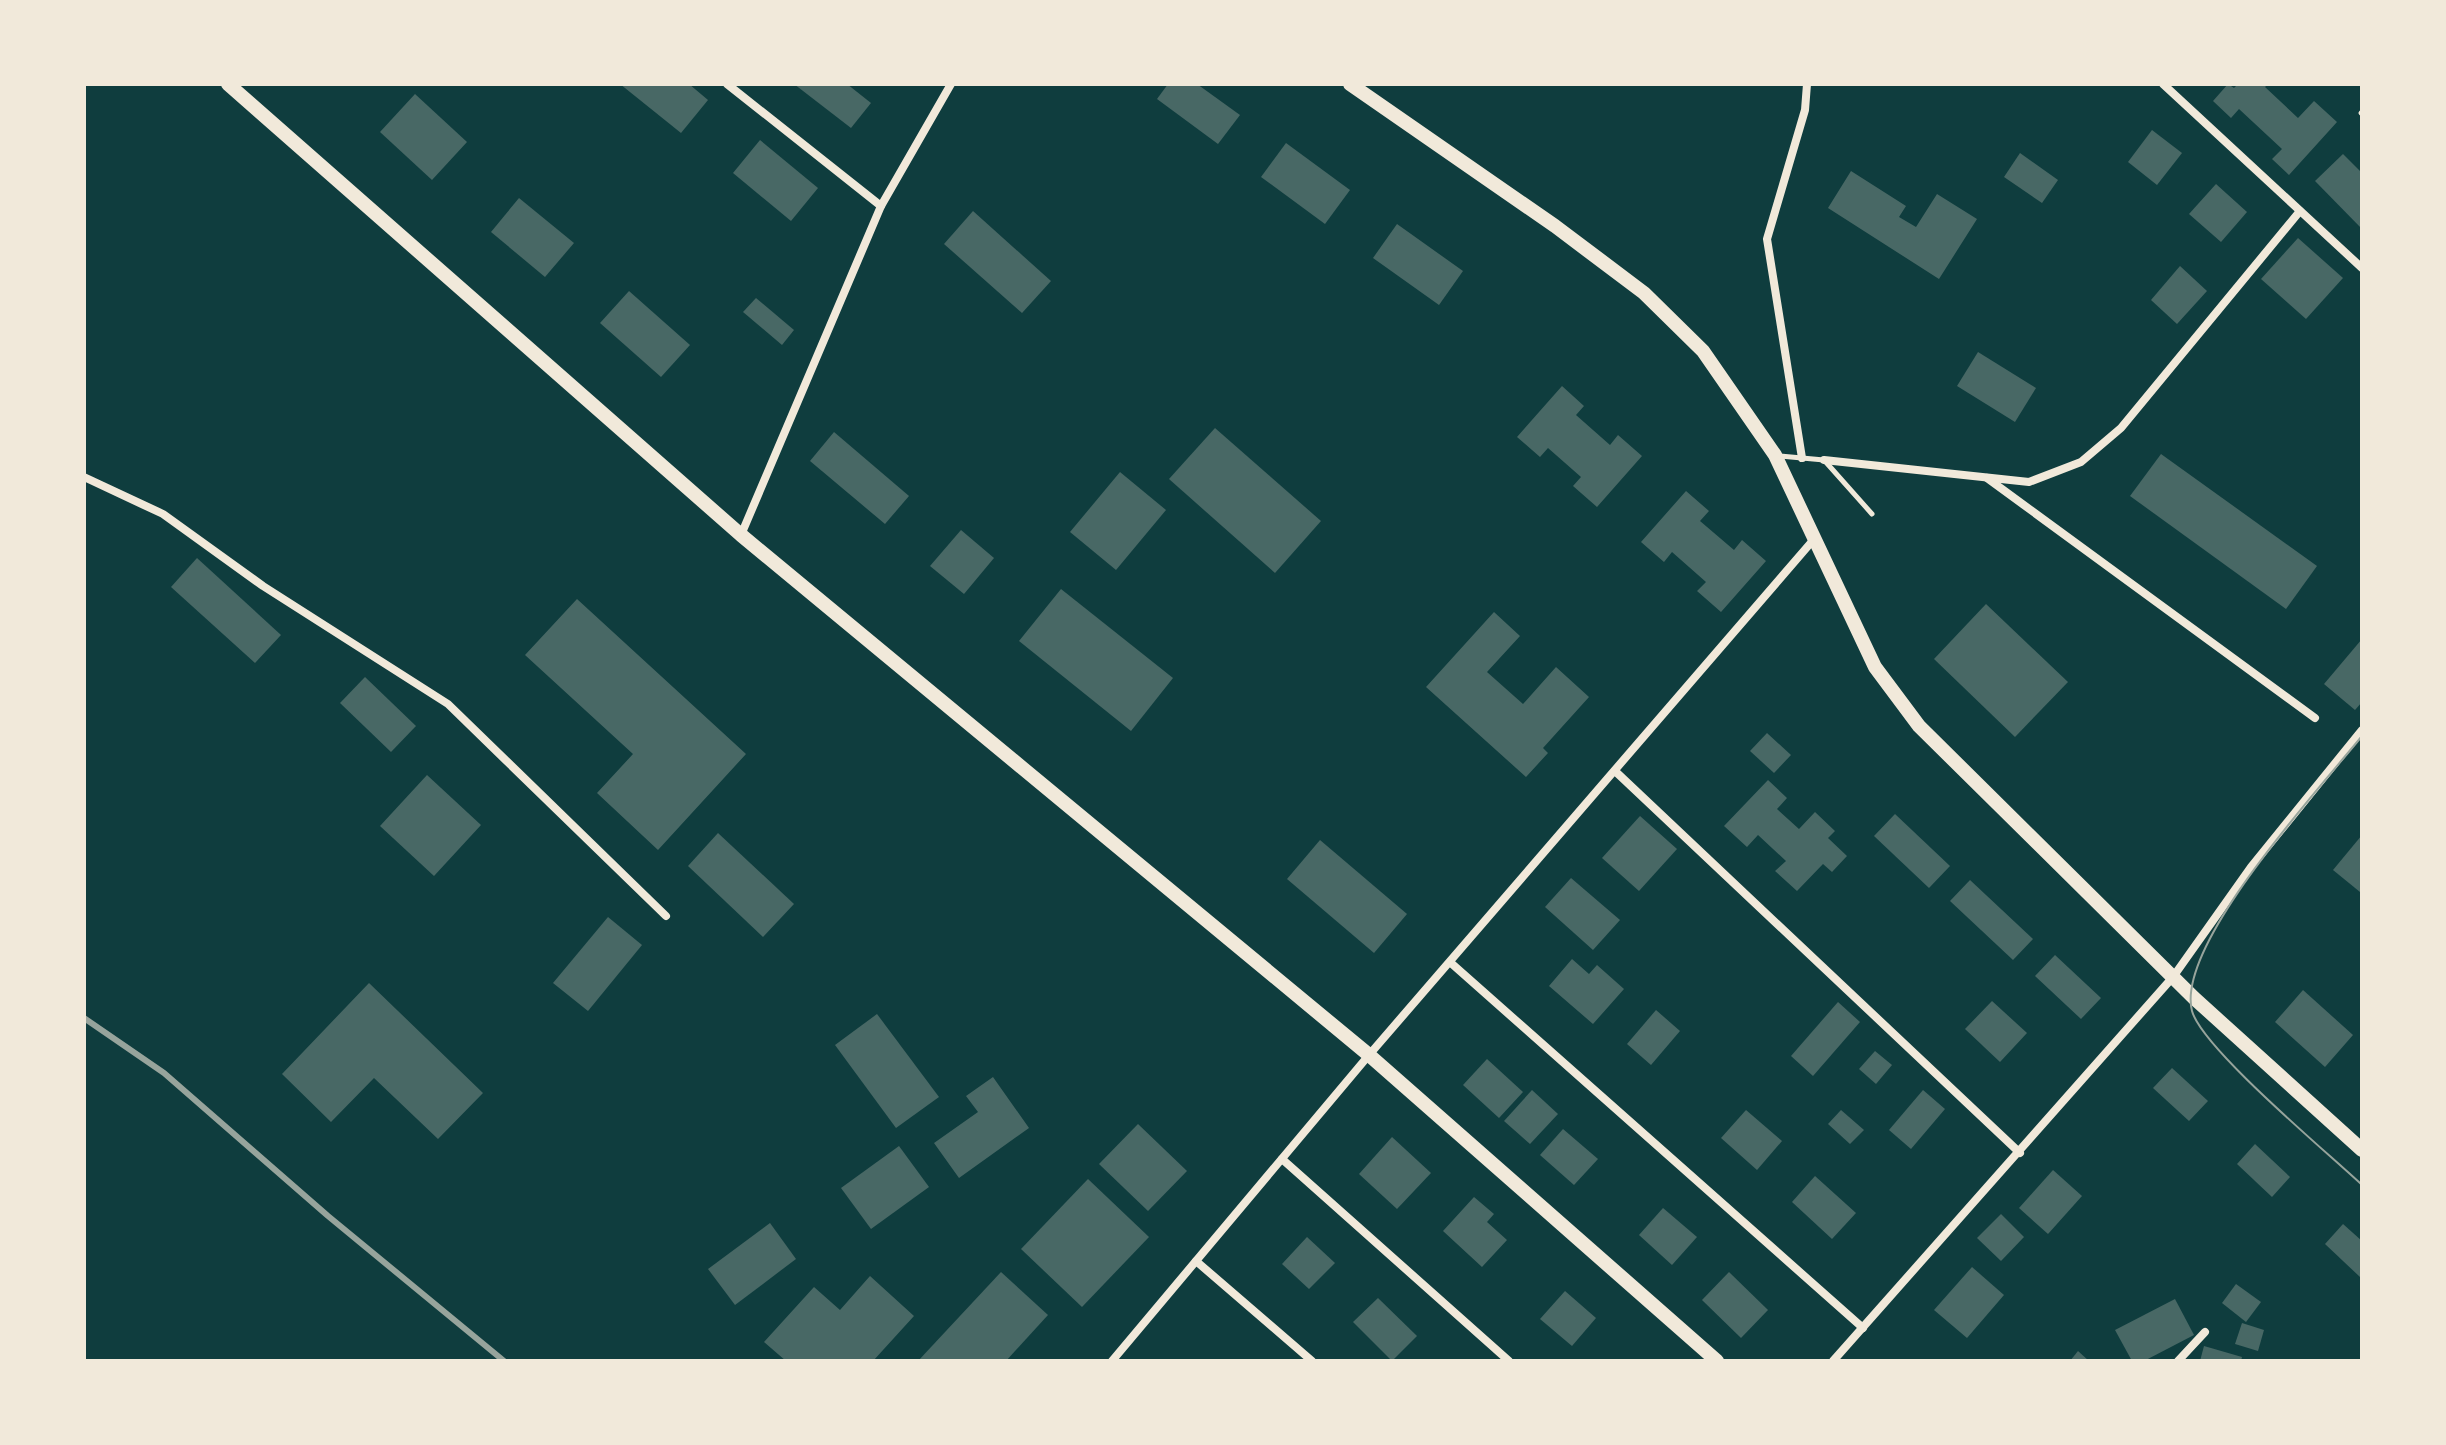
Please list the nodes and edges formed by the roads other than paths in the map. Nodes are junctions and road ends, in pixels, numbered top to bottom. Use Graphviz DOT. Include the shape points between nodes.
graph roads {
  1 [pos="228,84"];
  2 [pos="727,84"];
  3 [pos="951,84"];
  4 [pos="1350,84"];
  5 [pos="1807,84"];
  6 [pos="2163,84"];
  7 [pos="881,206"];
  8 [pos="2300,211"];
  9 [pos="2362,268"];
  10 [pos="1775,455"];
  11 [pos="1802,458"];
  12 [pos="1824,460"];
  13 [pos="84,477"];
  14 [pos="1986,477"];
  15 [pos="1872,514"];
  16 [pos="741,535"];
  17 [pos="1816,537"];
  18 [pos="2315,718"];
  19 [pos="2362,730"];
  20 [pos="1615,771"];
  21 [pos="666,916"];
  22 [pos="1451,963"];
  23 [pos="2173,977"];
  24 [pos="1369,1055"];
  25 [pos="2362,1150"];
  26 [pos="2020,1153"];
  27 [pos="1282,1159"];
  28 [pos="1196,1261"];
  29 [pos="1863,1328"];
  30 [pos="2205,1332"];
  31 [pos="1112,1361"];
  32 [pos="1312,1361"];
  33 [pos="1509,1361"];
  34 [pos="1717,1361"];
  35 [pos="1833,1361"];
  36 [pos="2178,1361"];
  1 -- 16 [label="main road"];
  2 -- 7 [label="street"];
  3 -- 7 [label="street"];
  4 -- 10 [label="main road" via="1644,293 1703,351"];
  5 -- 11 [label="street" via="1805,110 1767,239"];
  6 -- 8 [label="street"];
  7 -- 16 [label="street"];
  8 -- 9 [label="street"];
  8 -- 14 [label="street" via="2121,428 2081,462 2029,482"];
  10 -- 11 [label="lane"];
  10 -- 17 [label="main road"];
  11 -- 12 [label="lane"];
  12 -- 14 [label="street"];
  12 -- 15 [label="lane"];
  13 -- 21 [label="street" via="163,514 263,586 448,704"];
  14 -- 18 [label="street"];
  16 -- 24 [label="main road"];
  17 -- 20 [label="street"];
  17 -- 23 [label="main road" via="1875,667 1919,726"];
  19 -- 23 [label="street" via="2251,867"];
  20 -- 22 [label="street"];
  20 -- 26 [label="street"];
  22 -- 24 [label="street"];
  22 -- 29 [label="street"];
  23 -- 25 [label="main road"];
  23 -- 26 [label="street"];
  24 -- 27 [label="street"];
  24 -- 34 [label="main road"];
  26 -- 29 [label="street"];
  27 -- 28 [label="street"];
  27 -- 33 [label="street"];
  28 -- 31 [label="street"];
  28 -- 32 [label="street"];
  29 -- 35 [label="street"];
  30 -- 36 [label="street"];
}
